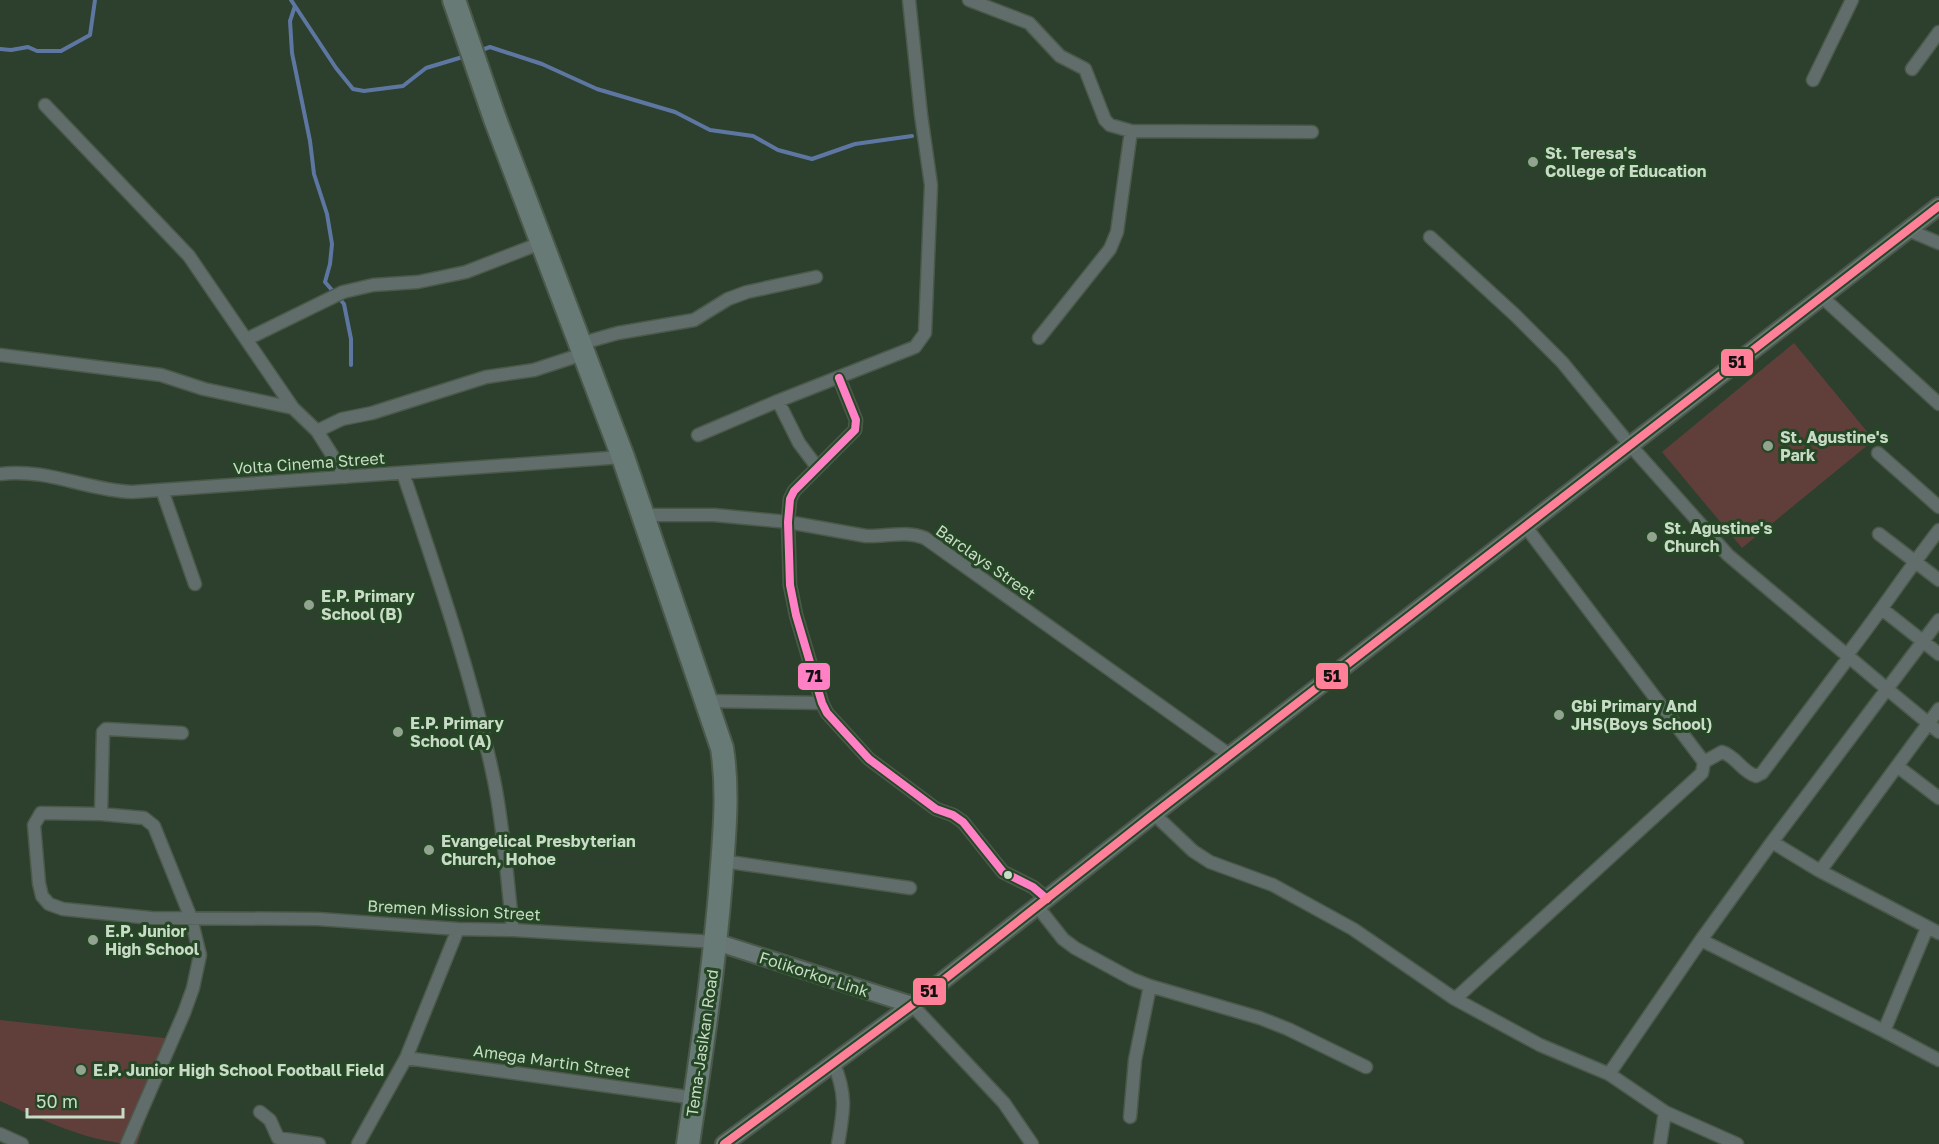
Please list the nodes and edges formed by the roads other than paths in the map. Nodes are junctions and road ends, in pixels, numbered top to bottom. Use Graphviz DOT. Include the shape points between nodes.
graph roads {
  1 [pos="454,0"];
  2 [pos="909,0"];
  3 [pos="969,0"];
  4 [pos="1852,0"];
  5 [pos="1939,32"];
  6 [pos="1912,69"];
  7 [pos="1813,80"];
  8 [pos="45,105"];
  9 [pos="1131,131"];
  10 [pos="1312,132"];
  11 [pos="1939,206"];
  12 [pos="1908,230"];
  13 [pos="1430,237"];
  14 [pos="541,243"];
  15 [pos="1939,243"];
  16 [pos="816,277"];
  17 [pos="1822,297"];
  18 [pos="1039,338"];
  19 [pos="248,339"];
  20 [pos="581,349"];
  21 [pos="0,355"];
  22 [pos="839,378"];
  23 [pos="778,401"];
  24 [pos="1939,404"];
  25 [pos="293,408"];
  26 [pos="317,431"];
  27 [pos="698,435"];
  28 [pos="1630,445"];
  29 [pos="1878,453"];
  30 [pos="622,457"];
  31 [pos="817,467"];
  32 [pos="403,473"];
  33 [pos="0,474"];
  34 [pos="346,477"];
  35 [pos="162,490"];
  36 [pos="1939,507"];
  37 [pos="642,515"];
  38 [pos="788,522"];
  39 [pos="1526,527"];
  40 [pos="1939,530"];
  41 [pos="1879,534"];
  42 [pos="1915,561"];
  43 [pos="1939,580"];
  44 [pos="195,584"];
  45 [pos="1882,609"];
  46 [pos="1939,620"];
  47 [pos="1923,641"];
  48 [pos="1939,654"];
  49 [pos="1848,656"];
  50 [pos="1887,689"];
  51 [pos="708,701"];
  52 [pos="822,703"];
  53 [pos="1939,709"];
  54 [pos="1928,724"];
  55 [pos="1939,732"];
  56 [pos="182,733"];
  57 [pos="1231,756"];
  58 [pos="1704,762"];
  59 [pos="1897,766"];
  60 [pos="1939,798"];
  61 [pos="101,814"];
  62 [pos="1154,814"];
  63 [pos="1772,842"];
  64 [pos="722,861"];
  65 [pos="1820,871"];
  66 [pos="910,888"];
  67 [pos="1042,903"];
  68 [pos="191,918"];
  69 [pos="458,929"];
  70 [pos="513,930"];
  71 [pos="1933,930"];
  72 [pos="1701,940"];
  73 [pos="716,942"];
  74 [pos="1150,986"];
  75 [pos="1455,999"];
  76 [pos="912,1005"];
  77 [pos="1884,1031"];
  78 [pos="406,1058"];
  79 [pos="1939,1060"];
  80 [pos="833,1062"];
  81 [pos="1366,1067"];
  82 [pos="1609,1074"];
  83 [pos="694,1098"];
  84 [pos="260,1112"];
  85 [pos="1665,1112"];
  86 [pos="1130,1117"];
  87 [pos="0,1134"];
  88 [pos="22,1144"];
  89 [pos="127,1144"];
  90 [pos="320,1144"];
  91 [pos="358,1144"];
  92 [pos="688,1144"];
  93 [pos="724,1144"];
  94 [pos="838,1144"];
  95 [pos="1032,1144"];
  96 [pos="1660,1144"];
  97 [pos="1737,1144"];
  1 -- 14 [label="highway, Tema-Jasikan Road"];
  2 -- 22 [label="street" via="932,200 925,333 915,347"];
  3 -- 9 [label="street" via="1029,23 1060,56 1085,69 1105,120"];
  4 -- 7 [label="street"];
  5 -- 6 [label="street"];
  8 -- 19 [label="street" via="189,256"];
  9 -- 10 [label="street"];
  9 -- 18 [label="street" via="1117,232 1110,249"];
  11 -- 12 [label="main road"];
  12 -- 15 [label="street"];
  12 -- 17 [label="main road"];
  13 -- 28 [label="street" via="1563,362"];
  14 -- 19 [label="street" via="466,272 349,290"];
  14 -- 20 [label="highway, Tema-Jasikan Road"];
  16 -- 20 [label="street" via="747,292 694,320 618,333"];
  17 -- 24 [label="street"];
  17 -- 28 [label="main road"];
  19 -- 25 [label="street"];
  20 -- 26 [label="street" via="534,370 486,376 342,419"];
  20 -- 30 [label="highway, Tema-Jasikan Road"];
  21 -- 25 [label="street" via="161,375 204,389"];
  22 -- 23 [label="street"];
  22 -- 31 [label="street" via="857,426"];
  23 -- 27 [label="street"];
  23 -- 31 [label="street" via="799,443"];
  25 -- 26 [label="street"];
  26 -- 34 [label="street"];
  28 -- 39 [label="main road"];
  28 -- 49 [label="street" via="1728,555"];
  29 -- 36 [label="street"];
  30 -- 32 [label="street, Volta Cinema Street"];
  30 -- 37 [label="highway, Tema-Jasikan Road"];
  31 -- 38 [label="street" via="794,491"];
  32 -- 34 [label="street, Volta Cinema Street"];
  32 -- 70 [label="street" via="452,618 490,764"];
  33 -- 35 [label="street, Volta Cinema Street" via="27,472 111,491"];
  34 -- 35 [label="street, Volta Cinema Street"];
  35 -- 44 [label="street"];
  37 -- 38 [label="street, Barclays Street" via="702,514"];
  37 -- 51 [label="highway, Tema-Jasikan Road"];
  38 -- 52 [label="street" via="790,585"];
  38 -- 57 [label="street, Barclays Street" via="866,536 907,533 925,538"];
  39 -- 57 [label="main road"];
  39 -- 58 [label="street"];
  40 -- 42 [label="street"];
  41 -- 42 [label="street"];
  42 -- 43 [label="street"];
  42 -- 45 [label="street"];
  45 -- 47 [label="street"];
  45 -- 49 [label="street"];
  46 -- 47 [label="street"];
  47 -- 48 [label="street"];
  47 -- 50 [label="street"];
  49 -- 50 [label="street"];
  49 -- 58 [label="street" via="1762,773 1756,777 1750,774 1722,752"];
  50 -- 54 [label="street"];
  50 -- 63 [label="street"];
  51 -- 52 [label="street"];
  51 -- 64 [label="highway, Tema-Jasikan Road" via="726,773"];
  52 -- 67 [label="street" via="869,759 936,809 963,822 1003,872 1033,886"];
  53 -- 54 [label="street"];
  54 -- 55 [label="street"];
  54 -- 59 [label="street"];
  56 -- 61 [label="street" via="106,729 103,732"];
  57 -- 62 [label="main road"];
  58 -- 75 [label="street" via="1702,773"];
  59 -- 60 [label="street"];
  59 -- 65 [label="street"];
  61 -- 68 [label="street" via="144,818 154,826"];
  61 -- 68 [label="street, Bremen Mission Street" via="41,813 38,817 34,825 42,896 49,904 63,909"];
  62 -- 67 [label="main road"];
  62 -- 75 [label="street" via="1210,862 1273,885 1353,929"];
  63 -- 65 [label="street"];
  63 -- 72 [label="street"];
  64 -- 66 [label="street"];
  64 -- 73 [label="highway, Tema-Jasikan Road"];
  65 -- 71 [label="street"];
  67 -- 74 [label="street" via="1063,939"];
  67 -- 76 [label="main road"];
  68 -- 69 [label="street, Bremen Mission Street" via="318,919"];
  68 -- 89 [label="street" via="200,955 193,988"];
  69 -- 70 [label="street, Bremen Mission Street"];
  69 -- 78 [label="street"];
  70 -- 73 [label="street, Bremen Mission Street"];
  71 -- 77 [label="street"];
  72 -- 77 [label="street"];
  72 -- 82 [label="street"];
  73 -- 76 [label="main road, Folikorkor Link"];
  73 -- 83 [label="highway, Tema-Jasikan Road"];
  74 -- 81 [label="street" via="1260,1017"];
  74 -- 86 [label="street" via="1135,1060"];
  75 -- 82 [label="street" via="1540,1045"];
  76 -- 80 [label="main road"];
  76 -- 95 [label="street" via="1004,1103"];
  77 -- 79 [label="street"];
  78 -- 83 [label="street, Amega Martin Street"];
  78 -- 91 [label="street"];
  80 -- 93 [label="main road"];
  80 -- 94 [label="street" via="843,1095"];
  82 -- 85 [label="street"];
  83 -- 92 [label="highway, Tema-Jasikan Road"];
  84 -- 90 [label="street" via="270,1120 278,1138"];
  85 -- 96 [label="street"];
  85 -- 97 [label="street"];
  87 -- 88 [label="street"];
}
